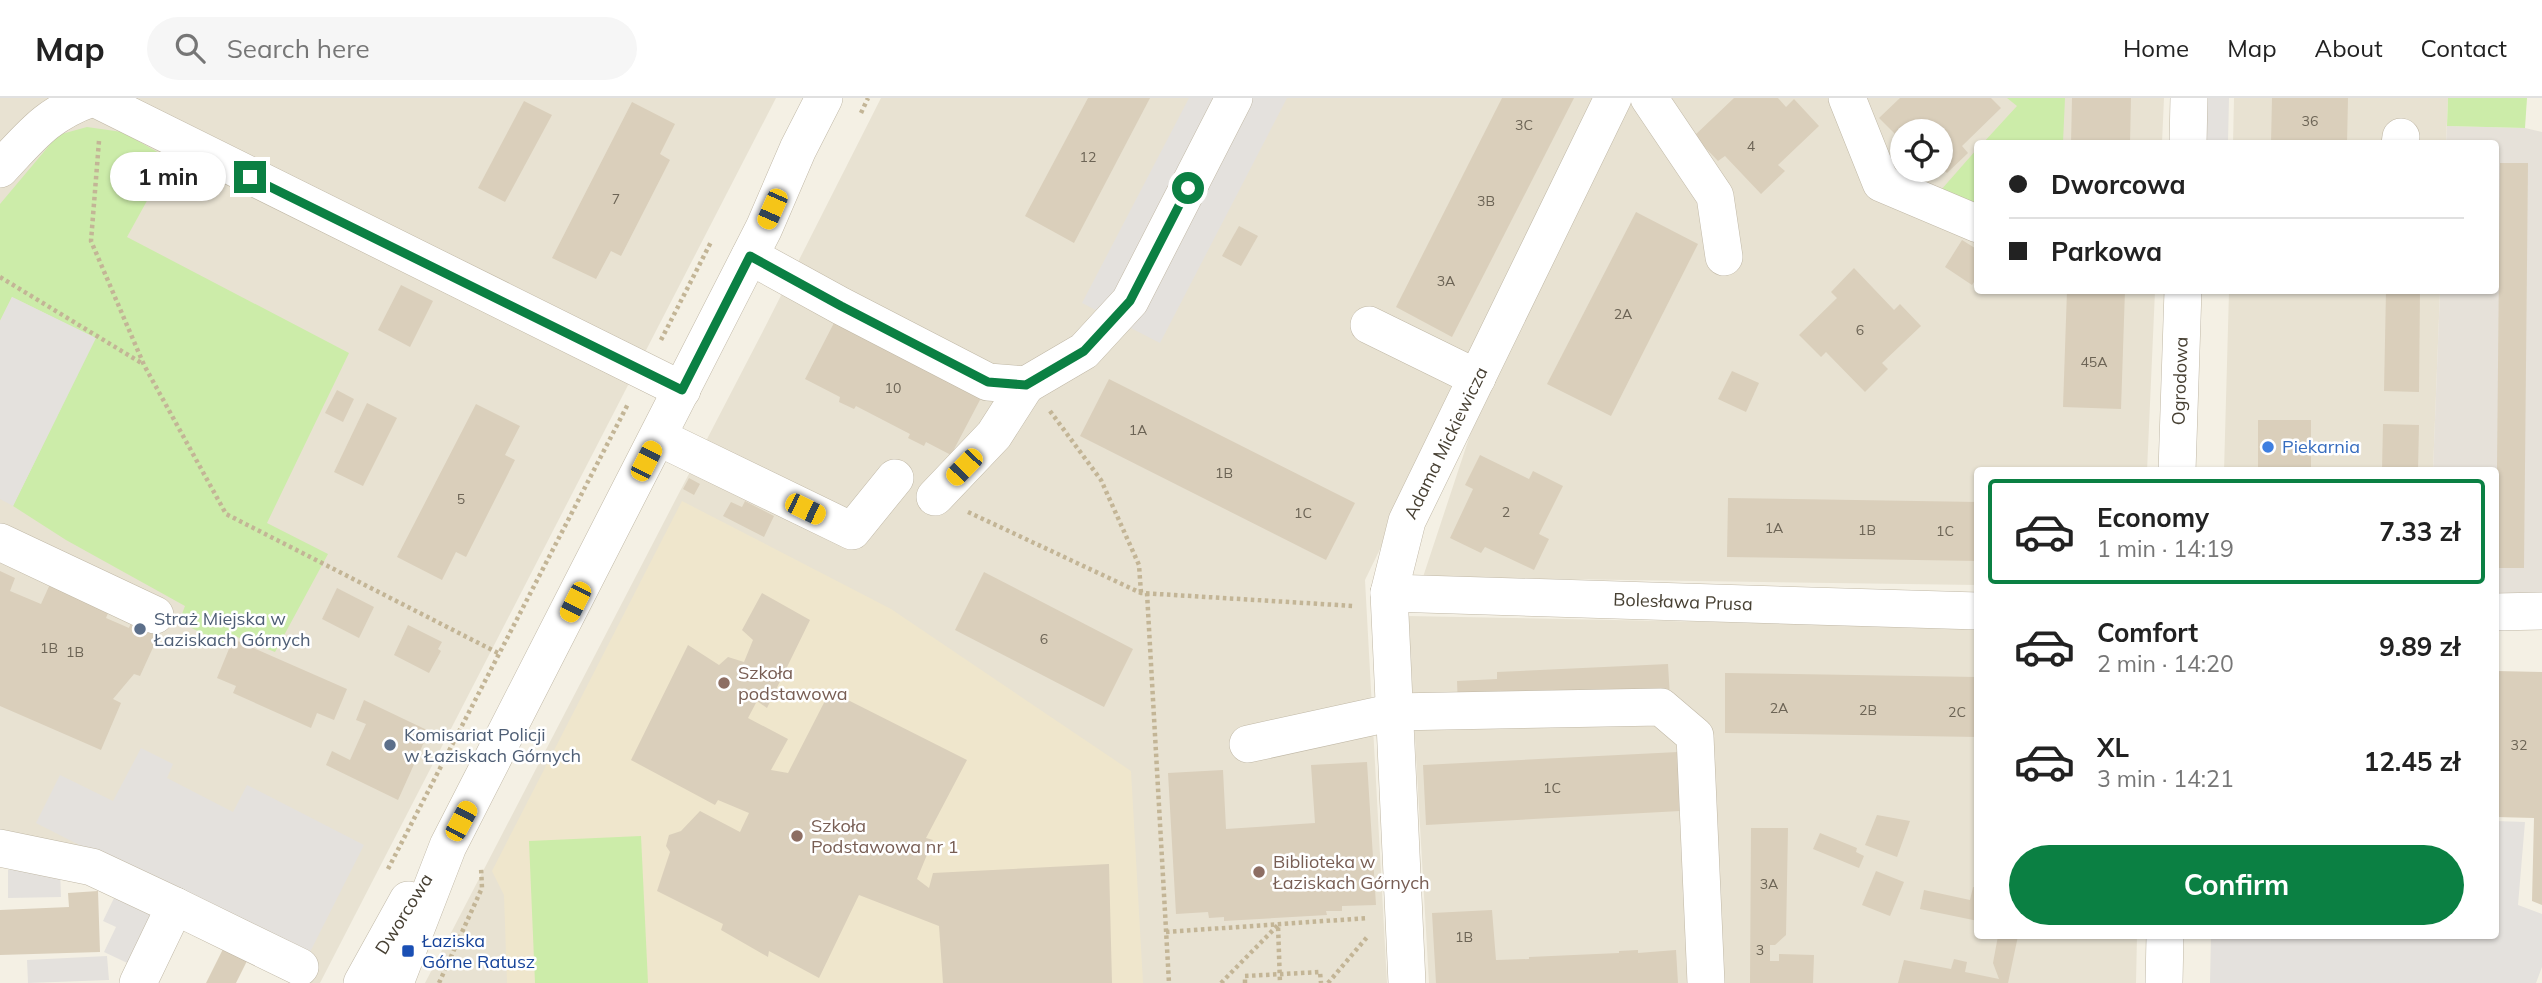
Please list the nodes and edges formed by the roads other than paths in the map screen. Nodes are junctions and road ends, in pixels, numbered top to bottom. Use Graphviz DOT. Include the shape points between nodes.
graph roads {
  1 [pos="824,98"];
  2 [pos="1234,98"];
  3 [pos="1613,98"];
  4 [pos="1649,98"];
  5 [pos="1847,98"];
  6 [pos="2189,98"];
  7 [pos="96,99"];
  8 [pos="2188,140"];
  9 [pos="0,169"];
  10 [pos="1974,222"];
  11 [pos="750,256"];
  12 [pos="1724,257"];
  13 [pos="2183,294"];
  14 [pos="1368,325"];
  15 [pos="1477,378"];
  16 [pos="1026,385"];
  17 [pos="682,390"];
  18 [pos="658,438"];
  19 [pos="2177,467"];
  20 [pos="895,478"];
  21 [pos="934,497"];
  22 [pos="0,542"];
  23 [pos="1390,601"];
  24 [pos="1974,611"];
  25 [pos="2542,611"];
  26 [pos="2499,612"];
  27 [pos="155,615"];
  28 [pos="1394,712"];
  29 [pos="1248,744"];
  30 [pos="448,846"];
  31 [pos="0,848"];
  32 [pos="175,906"];
  33 [pos="2165,939"];
  34 [pos="300,967"];
  35 [pos="138,983"];
  36 [pos="362,983"];
  37 [pos="395,983"];
  38 [pos="1407,983"];
  39 [pos="1706,983"];
  40 [pos="2164,983"];
  1 -- 11 [label="street, Dworcowa"];
  2 -- 16 [label="street" via="1130,301 1084,351"];
  3 -- 15 [label="street, Adama Mickiewicza"];
  4 -- 12 [label="street" via="1715,196"];
  5 -- 10 [label="street" via="1881,183"];
  6 -- 8 [label="street"];
  7 -- 9 [label="street" via="67,107 42,124"];
  7 -- 17 [label="street"];
  11 -- 16 [label="street" via="988,382"];
  11 -- 17 [label="street, Dworcowa"];
  13 -- 19 [label="street, Ogrodowa"];
  14 -- 15 [label="street"];
  15 -- 23 [label="street, Adama Mickiewicza" via="1407,521"];
  16 -- 21 [label="street" via="994,435"];
  17 -- 18 [label="street, Dworcowa"];
  18 -- 20 [label="street" via="852,531"];
  18 -- 30 [label="street, Dworcowa"];
  22 -- 27 [label="street"];
  23 -- 24 [label="street, Bolesława Prusa"];
  23 -- 28 [label="street, Adama Mickiewicza"];
  25 -- 26 [label="street"];
  28 -- 29 [label="street"];
  28 -- 38 [label="street, Adama Mickiewicza"];
  28 -- 39 [label="street" via="1661,707 1695,736"];
  30 -- 36 [label="street, Dworcowa" via="405,905"];
  30 -- 37 [label="street, Dworcowa"];
  31 -- 32 [label="street" via="92,867"];
  32 -- 34 [label="street"];
  32 -- 35 [label="street"];
  33 -- 40 [label="street"];
}
